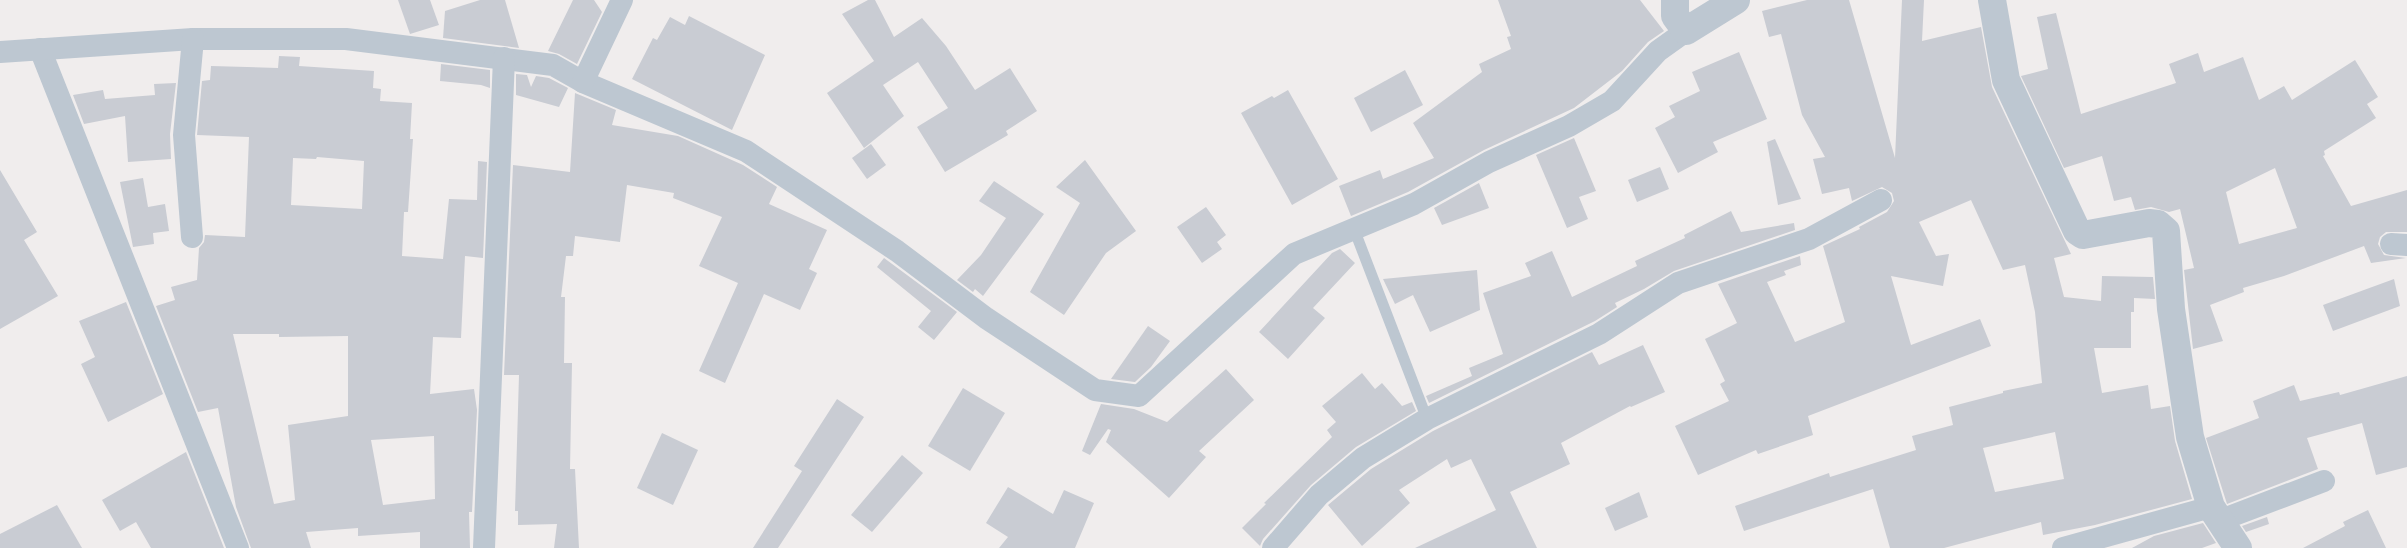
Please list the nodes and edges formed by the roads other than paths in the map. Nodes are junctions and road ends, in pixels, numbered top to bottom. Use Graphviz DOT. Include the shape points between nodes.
graph roads {
  1 [pos="1675,0"];
  2 [pos="1736,0"];
  3 [pos="1992,0"];
  4 [pos="614,5"];
  5 [pos="1686,31"];
  6 [pos="193,39"];
  7 [pos="40,50"];
  8 [pos="0,52"];
  9 [pos="504,58"];
  10 [pos="584,82"];
  11 [pos="1880,200"];
  12 [pos="1354,229"];
  13 [pos="192,237"];
  14 [pos="1427,419"];
  15 [pos="2324,481"];
  16 [pos="2216,513"];
  17 [pos="238,548"];
  18 [pos="484,548"];
  19 [pos="1273,548"];
  20 [pos="2063,548"];
  21 [pos="2238,548"];
  1 -- 5 [label="street" via="1675,16"];
  2 -- 5 [label="street"];
  3 -- 16 [label="street" via="2006,80 2076,231 2083,234 2150,223 2158,224 2166,231 2172,309 2190,437"];
  4 -- 10 [label="street"];
  5 -- 12 [label="street" via="1658,51 1612,101 1414,204"];
  6 -- 7 [label="street"];
  6 -- 9 [label="street" via="346,39"];
  6 -- 13 [label="street" via="184,135"];
  7 -- 8 [label="street"];
  7 -- 17 [label="street"];
  9 -- 10 [label="street" via="553,65"];
  9 -- 18 [label="street"];
  10 -- 12 [label="street" via="746,151 897,251 986,318 1095,390 1139,396 1294,254"];
  11 -- 14 [label="street" via="1809,239 1678,283 1599,334"];
  12 -- 14 [label="lane"];
  14 -- 19 [label="street" via="1363,458 1319,495"];
  15 -- 16 [label="street"];
  16 -- 20 [label="street"];
  16 -- 21 [label="street"];
}
